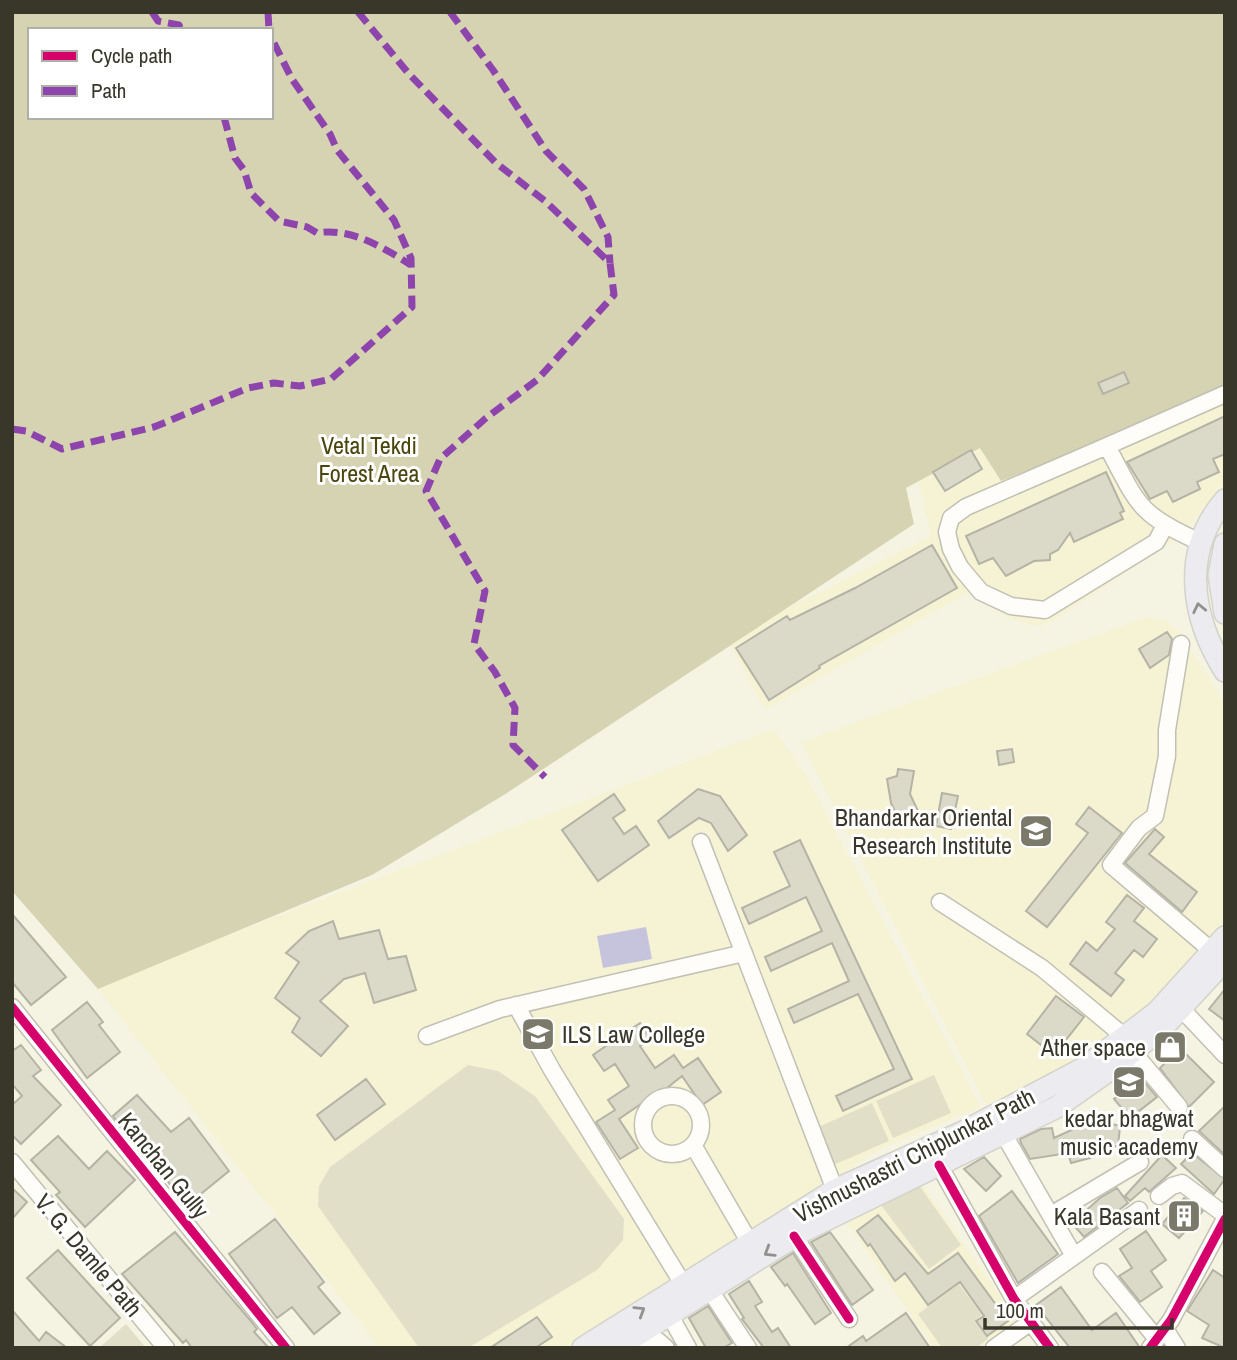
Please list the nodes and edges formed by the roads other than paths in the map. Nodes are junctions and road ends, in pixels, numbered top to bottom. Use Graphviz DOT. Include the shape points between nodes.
graph roads {
  1 [pos="1225,394"];
  2 [pos="1107,446"];
  3 [pos="1225,500"];
  4 [pos="1165,526"];
  5 [pos="1200,542"];
  6 [pos="1225,544"];
  7 [pos="1225,613"];
  8 [pos="1181,644"];
  9 [pos="1225,671"];
  10 [pos="701,842"];
  11 [pos="940,902"];
  12 [pos="1221,949"];
  13 [pos="744,953"];
  14 [pos="1176,1002"];
  15 [pos="516,1006"];
  16 [pos="12,1007"];
  17 [pos="427,1036"];
  18 [pos="1129,1045"];
  19 [pos="1224,1053"];
  20 [pos="1179,1107"];
  21 [pos="1003,1133"];
  22 [pos="1192,1139"];
  23 [pos="693,1145"];
  24 [pos="12,1162"];
  25 [pos="1140,1162"];
  26 [pos="939,1165"];
  27 [pos="1225,1169"];
  28 [pos="835,1191"];
  29 [pos="1159,1196"];
  30 [pos="1139,1210"];
  31 [pos="1051,1215"];
  32 [pos="1225,1217"];
  33 [pos="794,1236"];
  34 [pos="750,1243"];
  35 [pos="1074,1256"];
  36 [pos="1102,1272"];
  37 [pos="683,1284"];
  38 [pos="709,1289"];
  39 [pos="1014,1299"];
  40 [pos="669,1314"];
  41 [pos="849,1319"];
  42 [pos="1031,1322"];
  43 [pos="1157,1338"];
  44 [pos="166,1348"];
  45 [pos="286,1348"];
  46 [pos="583,1348"];
  47 [pos="616,1348"];
  48 [pos="646,1348"];
  49 [pos="666,1348"];
  50 [pos="688,1348"];
  51 [pos="748,1348"];
  52 [pos="994,1348"];
  53 [pos="1050,1348"];
  54 [pos="1177,1348"];
  1 -- 2 [label="street"];
  2 -- 4 [label="street" via="1139,507"];
  2 -- 4 [label="street" via="966,507 951,518 947,532 960,567 981,592 1011,606 1045,610 1156,542"];
  3 -- 5 [label="main road"];
  4 -- 5 [label="street"];
  9 -- 5 [label="main road, one-way" via="1197,603 1194,574"];
  6 -- 7 [label="main road" via="1219,575"];
  8 -- 12 [label="street" via="1155,816 1139,828 1111,865"];
  10 -- 13 [label="street"];
  11 -- 18 [label="street" via="1042,968"];
  12 -- 14 [label="main road, Vishnushastri Chiplunkar Path"];
  13 -- 15 [label="street"];
  13 -- 28 [label="street"];
  14 -- 18 [label="main road, Vishnushastri Chiplunkar Path"];
  14 -- 19 [label="street"];
  15 -- 17 [label="street"];
  15 -- 37 [label="street"];
  16 -- 45 [label="street, Kanchan Gully"];
  18 -- 20 [label="street"];
  18 -- 21 [label="main road, Vishnushastri Chiplunkar Path" via="1057,1107"];
  18 -- 28 [label="main road, Vishnushastri Chiplunkar Path" via="961,1133"];
  21 -- 26 [label="main road, Vishnushastri Chiplunkar Path"];
  21 -- 31 [label="street"];
  22 -- 27 [label="street"];
  23 -- 34 [label="street"];
  24 -- 44 [label="street, V. G. Damle Path"];
  25 -- 31 [label="street"];
  26 -- 33 [label="main road, Vishnushastri Chiplunkar Path"];
  26 -- 39 [label="street"];
  28 -- 34 [label="main road, Vishnushastri Chiplunkar Path"];
  29 -- 32 [label="street" via="1182,1183"];
  30 -- 35 [label="street"];
  31 -- 35 [label="street"];
  32 -- 43 [label="street"];
  33 -- 38 [label="main road, Vishnushastri Chiplunkar Path, one-way"];
  33 -- 41 [label="street"];
  34 -- 37 [label="main road, Vishnushastri Chiplunkar Path"];
  35 -- 39 [label="street"];
  36 -- 43 [label="street"];
  46 -- 37 [label="main road, Vishnushastri Chiplunkar Path, one-way"];
  38 -- 40 [label="main road, Vishnushastri Chiplunkar Path"];
  38 -- 51 [label="street"];
  39 -- 42 [label="street"];
  40 -- 47 [label="main road, Vishnushastri Chiplunkar Path"];
  40 -- 50 [label="street"];
  42 -- 52 [label="street"];
  42 -- 53 [label="street"];
  43 -- 54 [label="street"];
  48 -- 49 [label="street" via="658,1341"];
}
